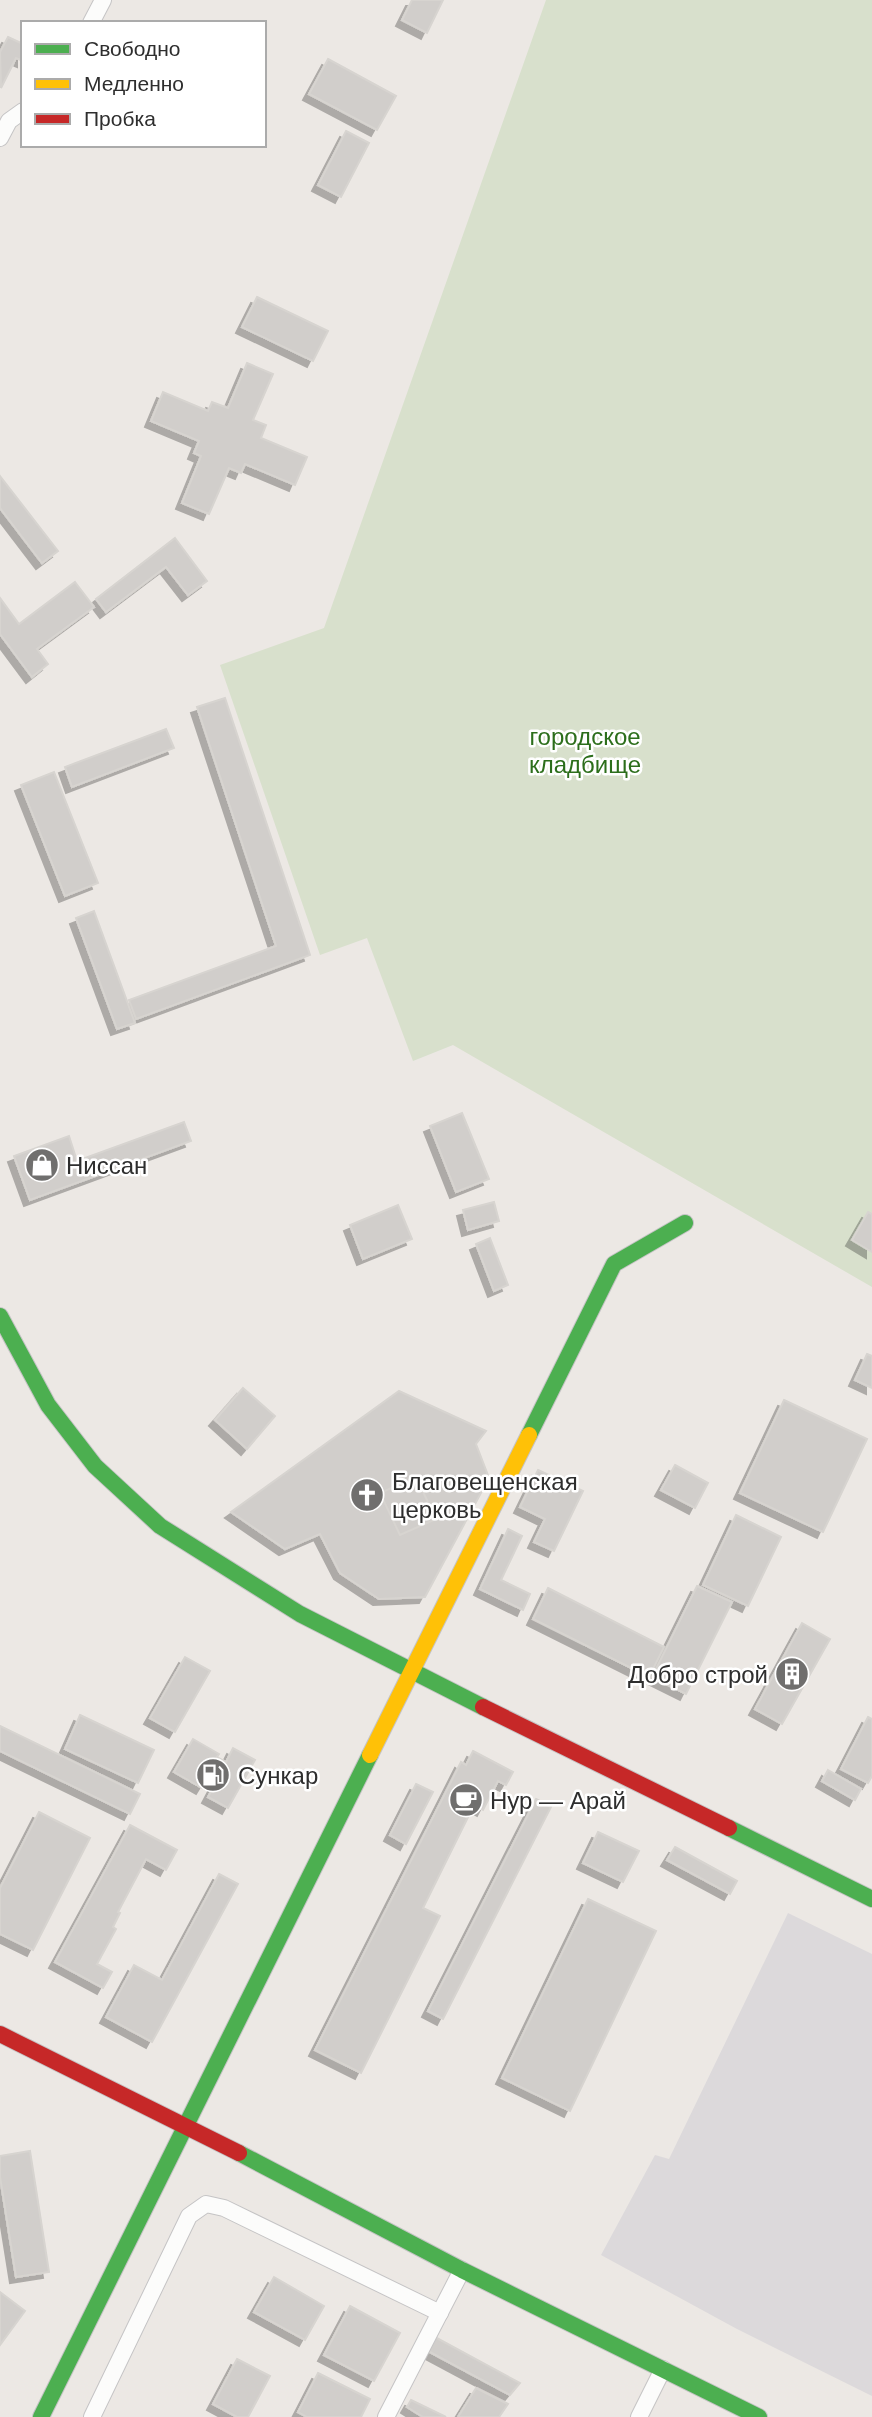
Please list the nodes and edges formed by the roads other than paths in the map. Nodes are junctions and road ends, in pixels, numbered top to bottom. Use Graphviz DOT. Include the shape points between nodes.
graph roads {
  1 [pos="103,0"];
  2 [pos="92,21"];
  3 [pos="21,112"];
  4 [pos="0,138"];
  5 [pos="685,1223"];
  6 [pos="0,1315"];
  7 [pos="410,1671"];
  8 [pos="872,1899"];
  9 [pos="0,2034"];
  10 [pos="186,2125"];
  11 [pos="462,2270"];
  12 [pos="440,2314"];
  13 [pos="663,2370"];
  14 [pos="41,2417"];
  15 [pos="92,2417"];
  16 [pos="386,2417"];
  17 [pos="639,2417"];
  18 [pos="759,2417"];
  1 -- 2 [label="street"];
  3 -- 4 [label="street" via="9,121"];
  5 -- 7 [label="street" via="614,1264"];
  6 -- 7 [label="street" via="48,1405 95,1466 160,1526 286,1606"];
  7 -- 8 [label="street"];
  7 -- 10 [label="street"];
  9 -- 10 [label="street"];
  10 -- 11 [label="street"];
  10 -- 14 [label="street"];
  11 -- 12 [label="street"];
  11 -- 13 [label="street"];
  12 -- 15 [label="street" via="223,2208 206,2204 189,2216"];
  12 -- 16 [label="street"];
  13 -- 17 [label="street"];
  13 -- 18 [label="street"];
}
